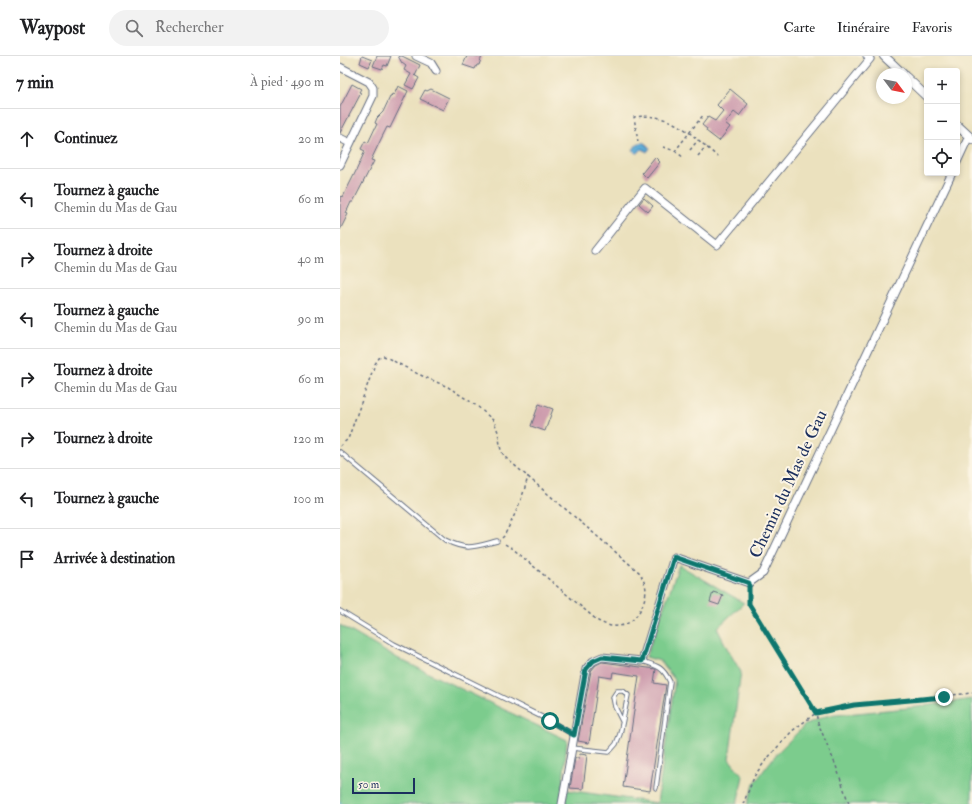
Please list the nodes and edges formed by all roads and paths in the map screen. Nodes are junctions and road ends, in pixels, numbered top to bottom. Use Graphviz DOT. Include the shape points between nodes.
graph roads {
  1 [pos="416,56"];
  2 [pos="867,56"];
  3 [pos="884,56"];
  4 [pos="340,67"];
  5 [pos="897,68"];
  6 [pos="436,71"];
  7 [pos="912,83"];
  8 [pos="924,94"];
  9 [pos="704,114"];
  10 [pos="960,128"];
  11 [pos="689,133"];
  12 [pos="970,137"];
  13 [pos="340,138"];
  14 [pos="698,140"];
  15 [pos="638,142"];
  16 [pos="350,143"];
  17 [pos="706,146"];
  18 [pos="663,147"];
  19 [pos="690,150"];
  20 [pos="675,151"];
  21 [pos="698,156"];
  22 [pos="718,156"];
  23 [pos="960,156"];
  24 [pos="684,158"];
  25 [pos="340,165"];
  26 [pos="951,176"];
  27 [pos="595,251"];
  28 [pos="340,446"];
  29 [pos="340,452"];
  30 [pos="528,476"];
  31 [pos="497,541"];
  32 [pos="749,583"];
  33 [pos="340,611"];
  34 [pos="642,661"];
  35 [pos="972,694"];
  36 [pos="816,713"];
  37 [pos="622,721"];
  38 [pos="574,735"];
  39 [pos="572,748"];
  40 [pos="656,788"];
  41 [pos="562,804"];
  42 [pos="743,804"];
  43 [pos="849,804"];
  1 -- 6 [label="street" via="432,63"];
  2 -- 27 [label="street" via="870,59 717,245 645,188"];
  3 -- 5 [label="street"];
  4 -- 16 [label="street" via="369,82 374,88 373,96"];
  7 -- 8 [label="street"];
  9 -- 11 [label="path"];
  10 -- 12 [label="street"];
  11 -- 14 [label="path"];
  11 -- 15 [label="path" via="674,122 663,118 634,117"];
  11 -- 20 [label="path"];
  12 -- 23 [label="street"];
  13 -- 16 [label="street"];
  14 -- 17 [label="path"];
  14 -- 19 [label="path"];
  16 -- 25 [label="street"];
  17 -- 21 [label="path"];
  17 -- 22 [label="path"];
  18 -- 20 [label="path"];
  20 -- 24 [label="path"];
  26 -- 32 [label="street, Chemin du Mas de Gau" via="763,573"];
  28 -- 30 [label="path" via="348,439 375,364 384,356 448,387 477,406 494,422 501,451 506,458"];
  29 -- 31 [label="lane" via="445,540 468,548"];
  30 -- 31 [label="path" via="513,520 504,536"];
  30 -- 31 [label="path" via="640,573 646,590 640,611 633,621 623,626 612,626 598,621 512,548"];
  32 -- 34 [label="street" via="674,557"];
  32 -- 36 [label="path" via="749,604"];
  33 -- 38 [label="lane" via="394,644"];
  34 -- 38 [label="street" via="602,657 593,661 586,669"];
  34 -- 40 [label="lane" via="657,666 666,673 670,682"];
  35 -- 36 [label="path" via="854,705"];
  36 -- 42 [label="path" via="792,731 766,760 755,775"];
  36 -- 43 [label="path"];
  37 -- 37 [label="lane" via="628,695 623,691 617,691 613,697"];
  37 -- 39 [label="lane" via="616,744 609,752"];
  38 -- 39 [label="street"];
  39 -- 41 [label="street"];
}
